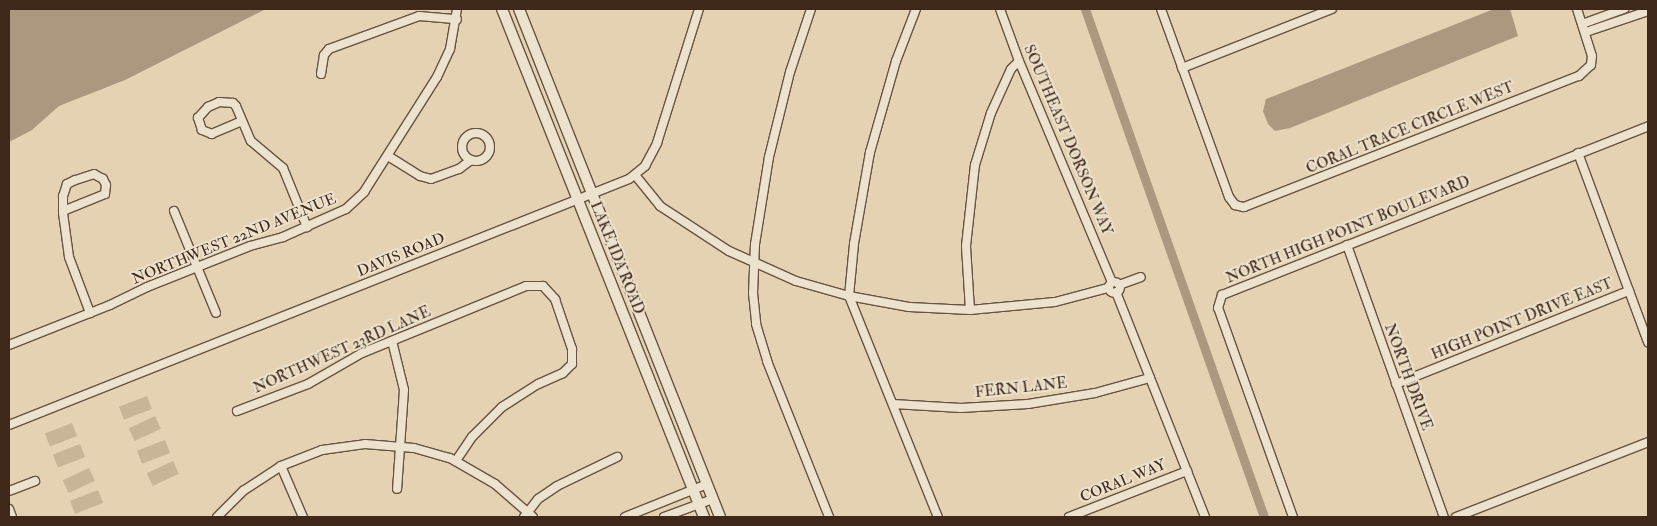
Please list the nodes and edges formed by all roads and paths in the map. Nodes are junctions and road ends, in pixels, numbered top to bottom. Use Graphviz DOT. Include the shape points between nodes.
graph roads {
  1 [pos="457,9"];
  2 [pos="502,9"];
  3 [pos="519,9"];
  4 [pos="699,9"];
  5 [pos="811,9"];
  6 [pos="916,9"];
  7 [pos="1000,9"];
  8 [pos="1161,9"];
  9 [pos="1332,9"];
  10 [pos="1577,9"];
  11 [pos="1624,9"];
  12 [pos="1648,11"];
  13 [pos="457,19"];
  14 [pos="1582,24"];
  15 [pos="1586,32"];
  16 [pos="1019,61"];
  17 [pos="1182,68"];
  18 [pos="321,74"];
  19 [pos="242,121"];
  20 [pos="1648,126"];
  21 [pos="1578,153"];
  22 [pos="388,156"];
  23 [pos="471,160"];
  24 [pos="635,175"];
  25 [pos="593,194"];
  26 [pos="578,200"];
  27 [pos="63,211"];
  28 [pos="174,211"];
  29 [pos="307,227"];
  30 [pos="1347,246"];
  31 [pos="754,263"];
  32 [pos="197,267"];
  33 [pos="1141,277"];
  34 [pos="1114,287"];
  35 [pos="1629,291"];
  36 [pos="849,296"];
  37 [pos="970,310"];
  38 [pos="90,313"];
  39 [pos="216,313"];
  40 [pos="392,341"];
  41 [pos="1648,342"];
  42 [pos="9,345"];
  43 [pos="1150,378"];
  44 [pos="1396,384"];
  45 [pos="893,404"];
  46 [pos="237,412"];
  47 [pos="9,425"];
  48 [pos="1648,442"];
  49 [pos="400,445"];
  50 [pos="617,457"];
  51 [pos="456,461"];
  52 [pos="281,466"];
  53 [pos="1187,471"];
  54 [pos="35,481"];
  55 [pos="707,484"];
  56 [pos="397,489"];
  57 [pos="693,490"];
  58 [pos="9,492"];
  59 [pos="713,499"];
  60 [pos="699,504"];
  61 [pos="9,509"];
  62 [pos="528,515"];
  63 [pos="12,517"];
  64 [pos="218,517"];
  65 [pos="303,517"];
  66 [pos="625,517"];
  67 [pos="664,517"];
  68 [pos="704,517"];
  69 [pos="720,517"];
  70 [pos="829,517"];
  71 [pos="938,517"];
  72 [pos="1069,517"];
  73 [pos="1205,517"];
  74 [pos="1293,517"];
  75 [pos="1444,517"];
  76 [pos="1456,517"];
  1 -- 13 [label="street, NORTHWEST 22ND AVENUE"];
  2 -- 26 [label="street, LAKE IDA ROAD"];
  3 -- 25 [label="street, LAKE IDA ROAD"];
  4 -- 24 [label="street, DAVIS ROAD" via="652,155"];
  5 -- 31 [label="street" via="777,123 761,200"];
  6 -- 36 [label="street" via="896,61 870,152 854,244"];
  7 -- 16 [label="street, SOUTHEAST DORSON WAY"];
  8 -- 17 [label="street"];
  9 -- 17 [label="street"];
  10 -- 14 [label="street"];
  11 -- 14 [label="street"];
  12 -- 15 [label="street"];
  13 -- 18 [label="street" via="413,18 329,49 324,55"];
  13 -- 22 [label="street, NORTHWEST 22ND AVENUE" via="446,61"];
  14 -- 15 [label="street"];
  15 -- 17 [label="street, CORAL TRACE CIRCLE WEST" via="1591,65 1586,72 1570,81 1254,205 1235,205 1229,197"];
  16 -- 34 [label="street, SOUTHEAST DORSON WAY"];
  16 -- 37 [label="street" via="1011,69 991,113 972,183 966,246"];
  19 -- 19 [label="street" via="236,106 227,101 208,107 198,118 202,130 212,134"];
  19 -- 29 [label="street" via="255,146 283,168"];
  20 -- 21 [label="street, NORTH HIGH POINT BOULEVARD"];
  21 -- 30 [label="street, NORTH HIGH POINT BOULEVARD"];
  21 -- 35 [label="street"];
  22 -- 23 [label="street" via="420,176 431,179 459,169"];
  22 -- 29 [label="street, NORTHWEST 22ND AVENUE" via="356,202 336,216"];
  24 -- 25 [label="street, DAVIS ROAD"];
  24 -- 31 [label="street" via="649,194 677,218"];
  25 -- 26 [label="street, DAVIS ROAD"];
  25 -- 55 [label="street, LAKE IDA ROAD"];
  26 -- 47 [label="street, DAVIS ROAD"];
  26 -- 57 [label="street, LAKE IDA ROAD"];
  27 -- 27 [label="street" via="62,196 67,184 94,174 103,179 105,194"];
  27 -- 38 [label="street" via="68,257"];
  28 -- 32 [label="street"];
  29 -- 32 [label="street, NORTHWEST 22ND AVENUE"];
  30 -- 44 [label="street, NORTH DRIVE"];
  30 -- 74 [label="street, NORTH HIGH POINT BOULEVARD" via="1222,295 1218,300"];
  31 -- 36 [label="street" via="796,281"];
  31 -- 70 [label="street" via="753,293 760,339"];
  32 -- 38 [label="street, NORTHWEST 22ND AVENUE"];
  32 -- 39 [label="street"];
  33 -- 34 [label="street"];
  34 -- 37 [label="street" via="1047,303"];
  34 -- 43 [label="street, SOUTHEAST DORSON WAY"];
  35 -- 41 [label="street"];
  35 -- 44 [label="street, HIGH POINT DRIVE EAST"];
  36 -- 37 [label="street" via="909,307"];
  36 -- 45 [label="street"];
  38 -- 42 [label="street, NORTHWEST 22ND AVENUE"];
  40 -- 46 [label="street, NORTHWEST 23RD LANE" via="362,353 308,384"];
  40 -- 49 [label="street" via="404,390"];
  40 -- 51 [label="street, NORTHWEST 23RD LANE" via="526,286 543,286 555,298 572,348 573,358 568,369 502,407 472,438"];
  43 -- 45 [label="street, FERN LANE" via="1095,393 1028,404 961,408"];
  43 -- 53 [label="street, SOUTHEAST DORSON WAY"];
  44 -- 75 [label="street, NORTH DRIVE"];
  45 -- 71 [label="street"];
  48 -- 76 [label="street"];
  49 -- 51 [label="street"];
  49 -- 52 [label="street" via="343,446"];
  49 -- 56 [label="street"];
  50 -- 62 [label="street" via="557,486"];
  51 -- 62 [label="street" via="495,484"];
  52 -- 64 [label="street" via="244,491"];
  52 -- 65 [label="street"];
  53 -- 72 [label="street, CORAL WAY"];
  53 -- 73 [label="street, SOUTHEAST DORSON WAY"];
  54 -- 58 [label="street"];
  55 -- 57 [label="street"];
  55 -- 59 [label="street, LAKE IDA ROAD"];
  57 -- 60 [label="street, LAKE IDA ROAD"];
  57 -- 66 [label="street"];
  59 -- 60 [label="street"];
  59 -- 69 [label="street, LAKE IDA ROAD"];
  60 -- 67 [label="street"];
  60 -- 68 [label="street, LAKE IDA ROAD"];
  61 -- 63 [label="street"];
}
